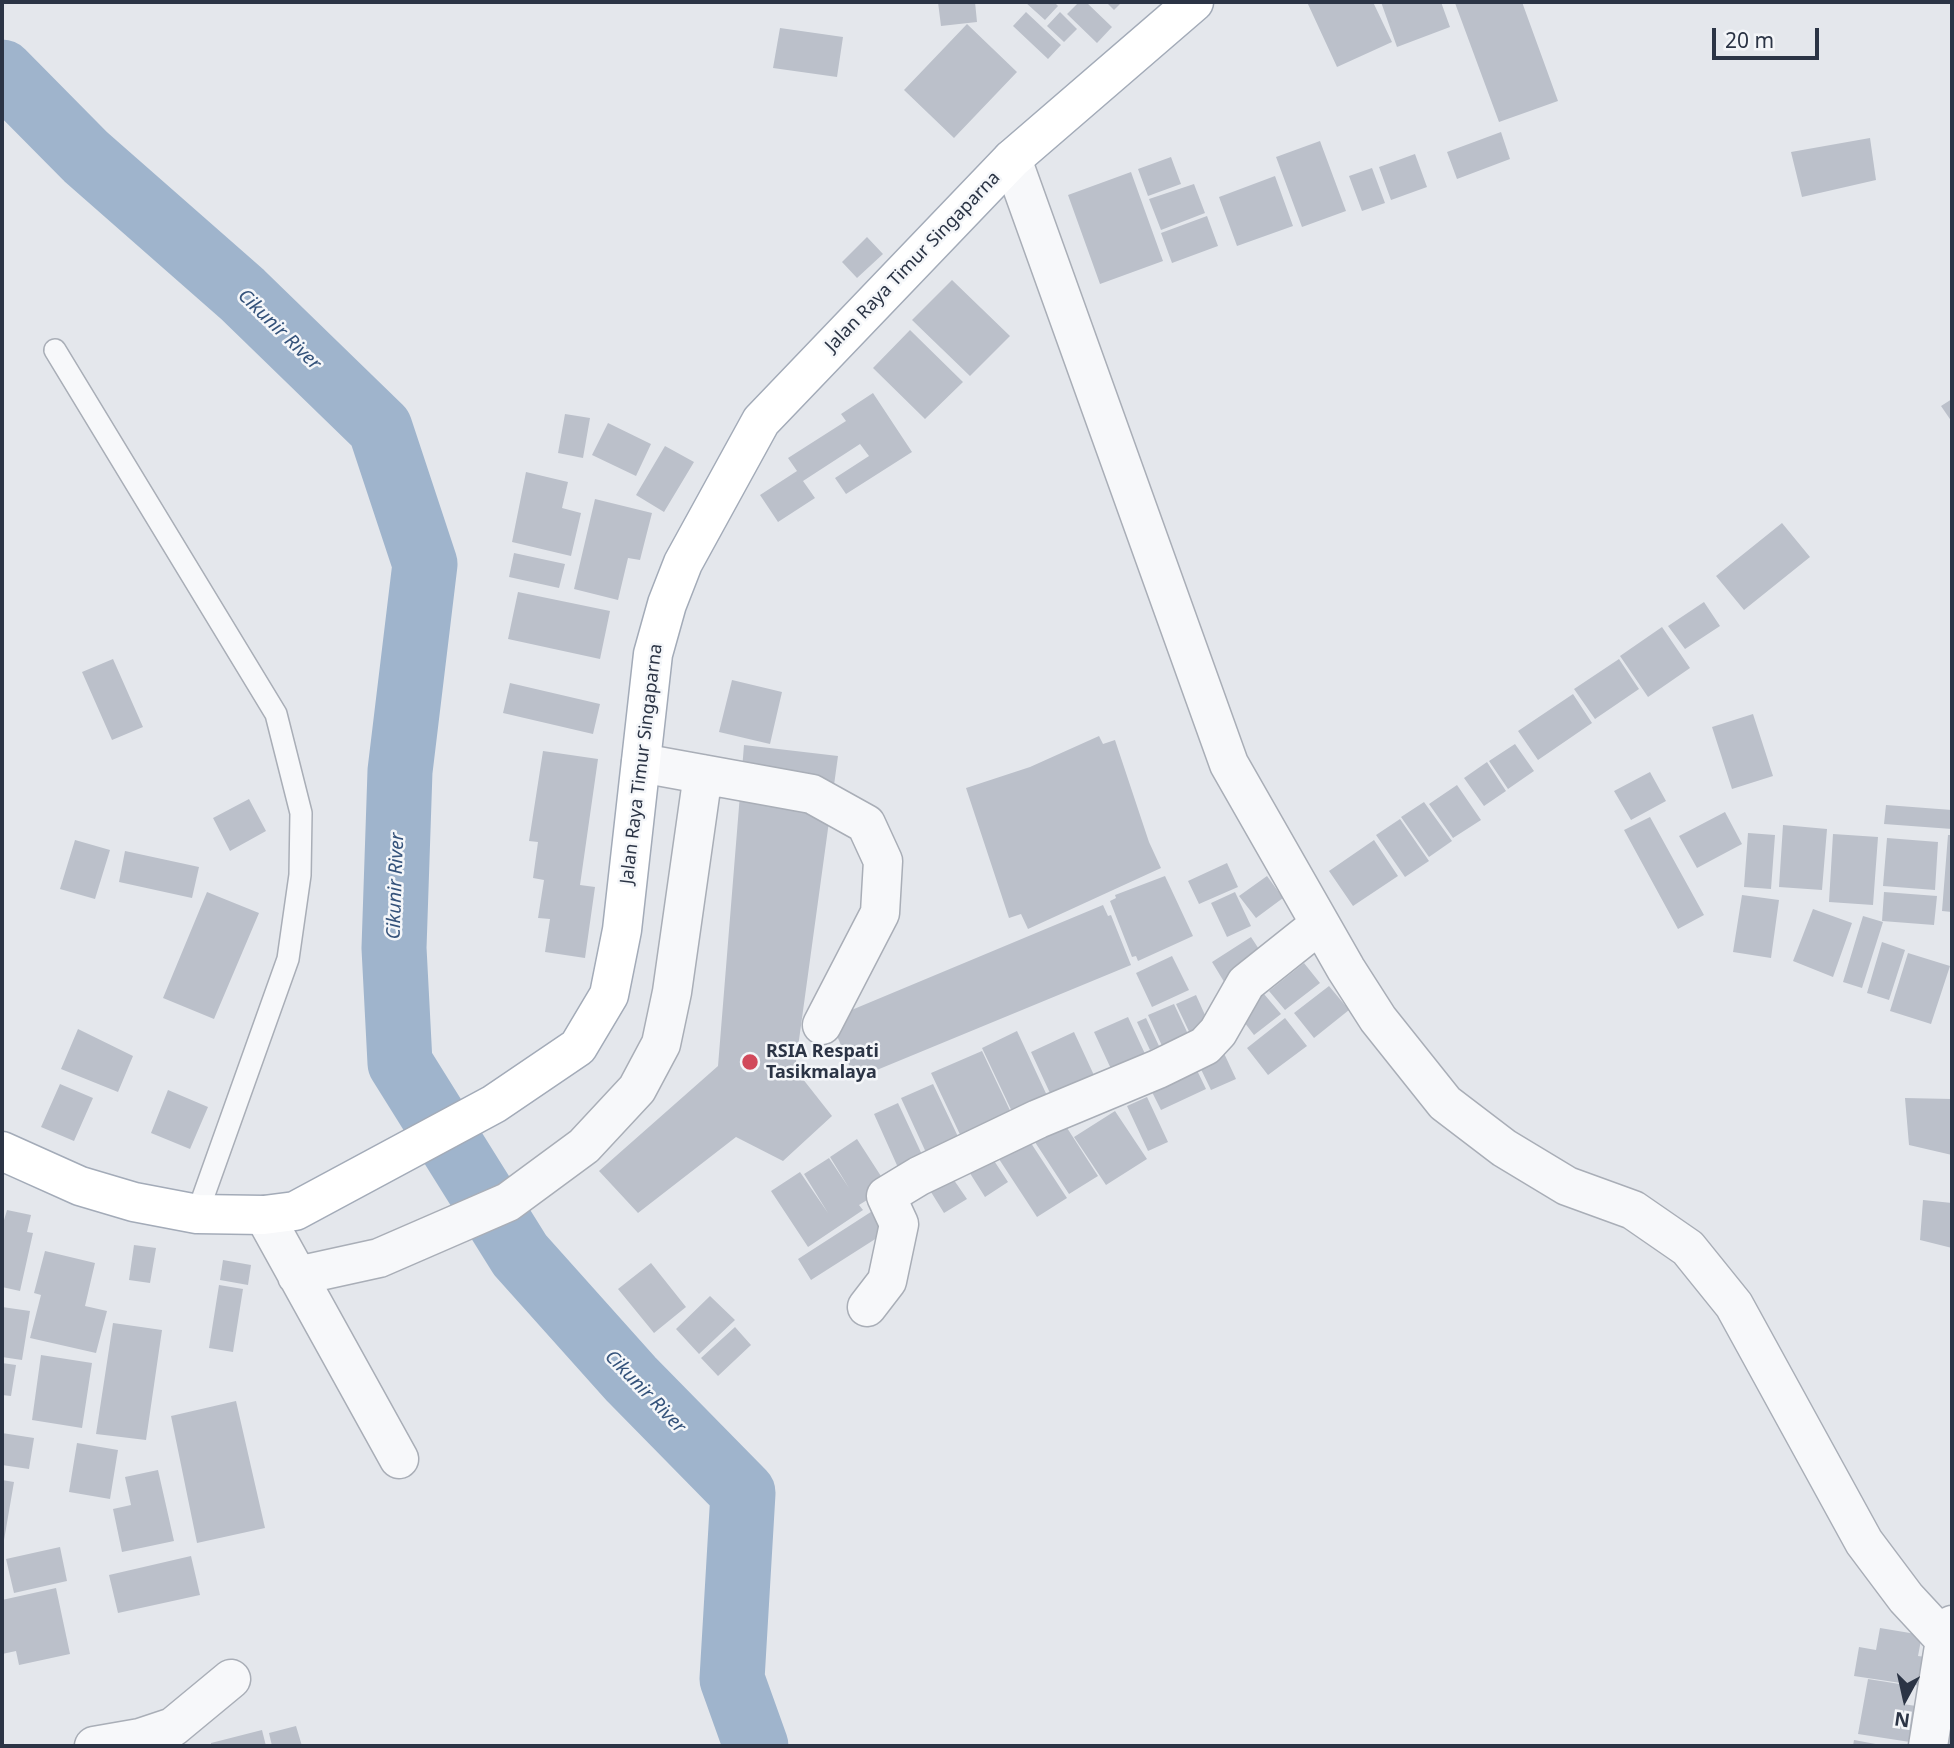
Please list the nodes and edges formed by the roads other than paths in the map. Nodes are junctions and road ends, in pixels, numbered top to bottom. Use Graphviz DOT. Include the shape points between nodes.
graph roads {
  1 [pos="1194,2"];
  2 [pos="1012,159"];
  3 [pos="55,350"];
  4 [pos="641,763"];
  5 [pos="703,774"];
  6 [pos="1320,924"];
  7 [pos="822,1025"];
  8 [pos="3,1157"];
  9 [pos="283,1212"];
  10 [pos="197,1214"];
  11 [pos="297,1276"];
  12 [pos="867,1307"];
  13 [pos="399,1459"];
  14 [pos="1949,1632"];
  15 [pos="231,1679"];
  16 [pos="94,1746"];
  17 [pos="1928,1746"];
  1 -- 2 [label="main road, Jalan Raya Timur Singaparna"];
  2 -- 4 [label="main road, Jalan Raya Timur Singaparna" via="761,421 683,563 667,604 653,654"];
  2 -- 6 [label="street" via="1228,764"];
  3 -- 10 [label="lane" via="276,714 301,813 300,875 288,959"];
  4 -- 5 [label="street"];
  4 -- 9 [label="main road, Jalan Raya Timur Singaparna" via="622,930 609,995 578,1047 494,1104"];
  5 -- 7 [label="street" via="812,794 866,824 883,861 880,913"];
  5 -- 11 [label="street" via="672,992 661,1044 637,1089 584,1146 508,1202 379,1258"];
  6 -- 12 [label="street" via="1246,983 1205,1046 1038,1119 886,1196 899,1224 887,1281"];
  6 -- 14 [label="street" via="1378,1019 1445,1102 1504,1148 1567,1186 1633,1210 1688,1248 1734,1305 1864,1542 1906,1598"];
  8 -- 10 [label="main road" via="134,1202"];
  9 -- 10 [label="main road"];
  9 -- 11 [label="street"];
  11 -- 13 [label="street"];
  14 -- 17 [label="street"];
  15 -- 16 [label="street" via="173,1727"];
}
